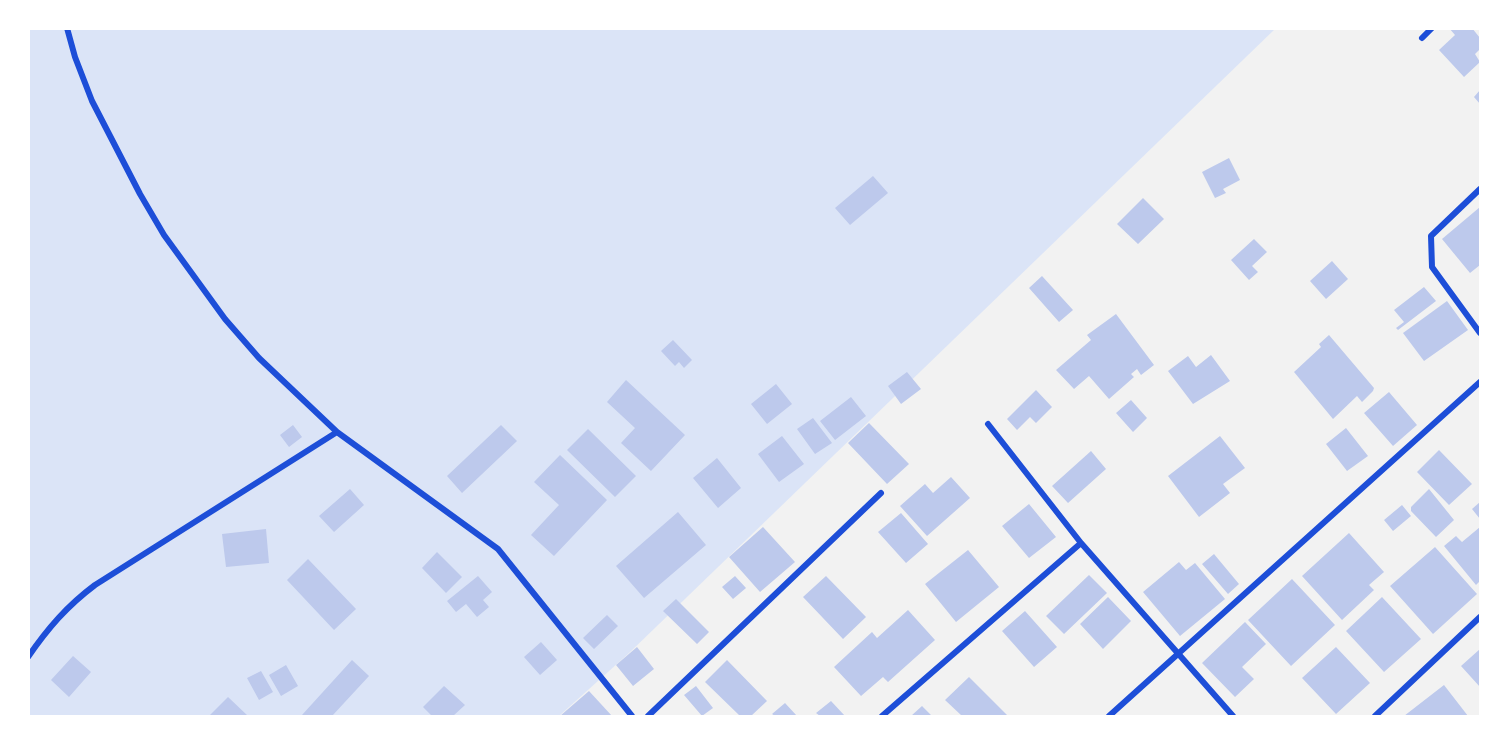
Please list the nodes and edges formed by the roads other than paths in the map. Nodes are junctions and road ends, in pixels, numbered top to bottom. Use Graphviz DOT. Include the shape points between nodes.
graph roads {
  1 [pos="67,28"];
  2 [pos="1432,28"];
  3 [pos="1422,38"];
  4 [pos="1480,189"];
  5 [pos="1480,333"];
  6 [pos="1480,382"];
  7 [pos="987,424"];
  8 [pos="338,432"];
  9 [pos="881,493"];
  10 [pos="1081,543"];
  11 [pos="1480,617"];
  12 [pos="1178,655"];
  13 [pos="28,657"];
  14 [pos="632,717"];
  15 [pos="648,717"];
  16 [pos="882,717"];
  17 [pos="1109,717"];
  18 [pos="1233,717"];
  19 [pos="1375,717"];
  1 -- 8 [label="street" via="102,120 164,235 225,319 259,358"];
  2 -- 3 [label="street"];
  4 -- 5 [label="street" via="1431,236 1432,267"];
  6 -- 12 [label="street"];
  7 -- 10 [label="street"];
  8 -- 13 [label="street" via="95,585 51,623"];
  8 -- 14 [label="street" via="498,549"];
  9 -- 15 [label="street"];
  10 -- 12 [label="street"];
  10 -- 16 [label="street"];
  11 -- 19 [label="street"];
  12 -- 17 [label="street"];
  12 -- 18 [label="street"];
}
